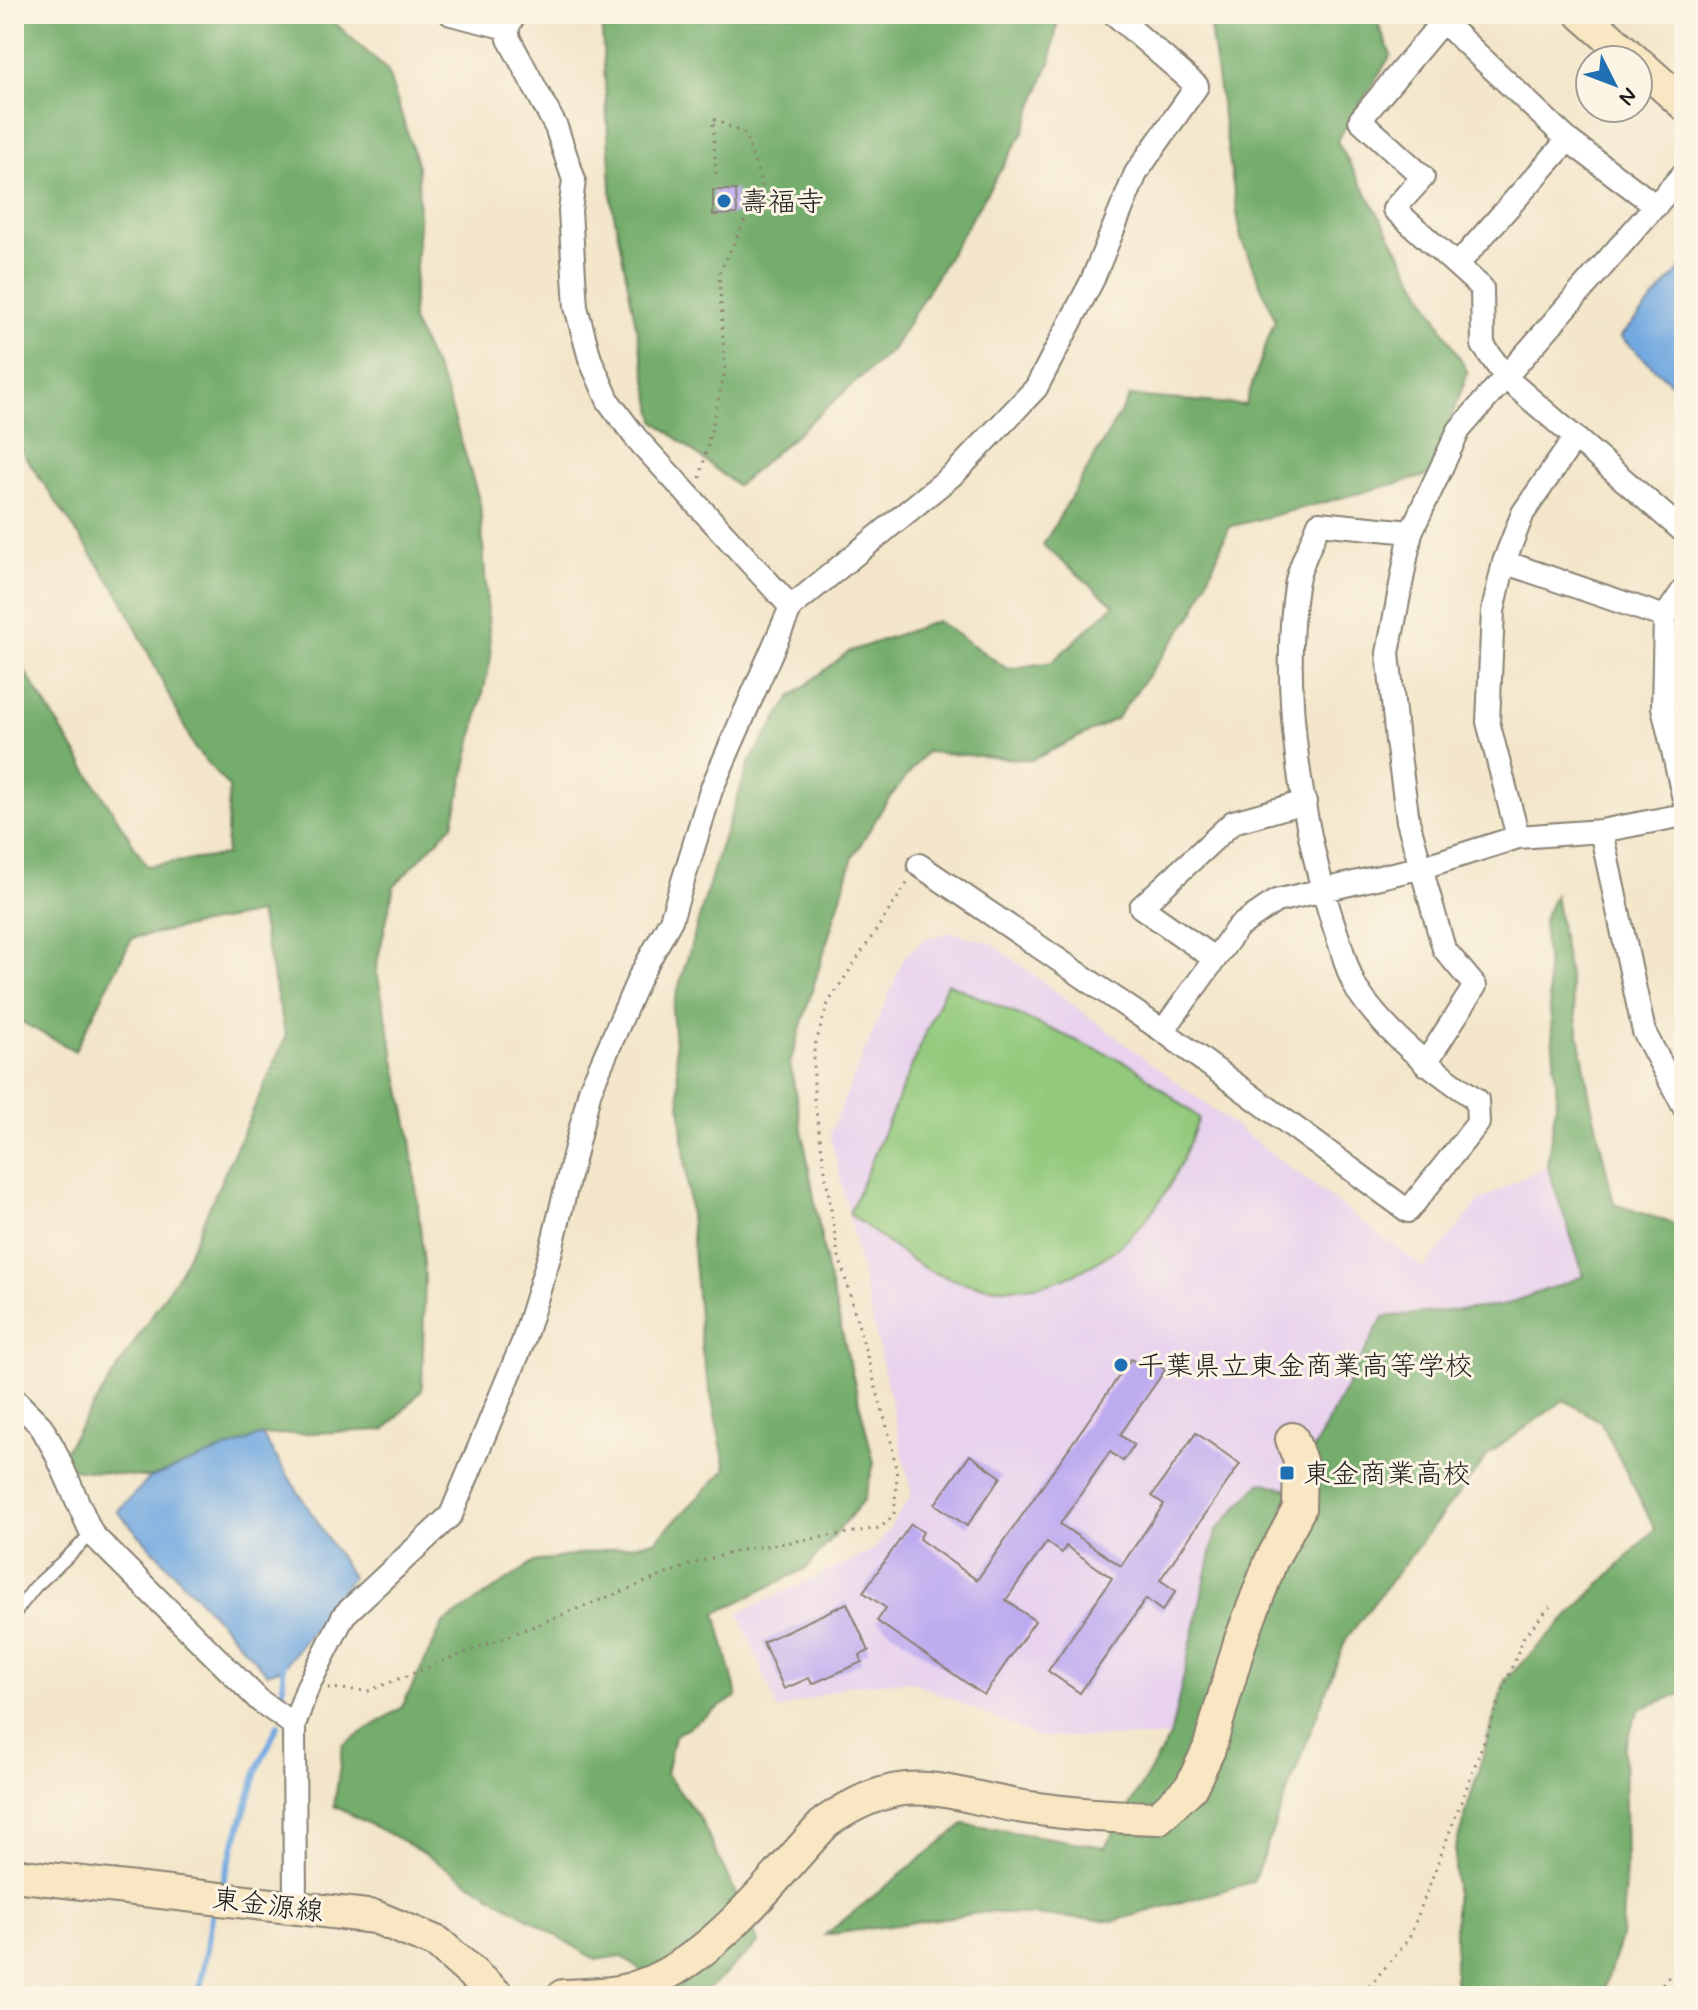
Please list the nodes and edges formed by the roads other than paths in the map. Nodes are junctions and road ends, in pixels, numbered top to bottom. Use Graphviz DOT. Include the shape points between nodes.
graph roads {
  1 [pos="451,14"];
  2 [pos="1114,14"];
  3 [pos="1582,14"];
  4 [pos="1438,18"];
  5 [pos="511,21"];
  6 [pos="1616,44"];
  7 [pos="1654,78"];
  8 [pos="1684,104"];
  9 [pos="1568,140"];
  10 [pos="1684,173"];
  11 [pos="1656,206"];
  12 [pos="1458,264"];
  13 [pos="1506,378"];
  14 [pos="1575,438"];
  15 [pos="1411,532"];
  16 [pos="1684,532"];
  17 [pos="1504,562"];
  18 [pos="1684,589"];
  19 [pos="791,607"];
  20 [pos="1665,617"];
  21 [pos="1684,799"];
  22 [pos="1305,802"];
  23 [pos="1684,815"];
  24 [pos="1601,831"];
  25 [pos="1518,837"];
  26 [pos="919,865"];
  27 [pos="1423,867"];
  28 [pos="1322,891"];
  29 [pos="1215,959"];
  30 [pos="1163,1031"];
  31 [pos="1425,1064"];
  32 [pos="1683,1103"];
  33 [pos="14,1399"];
  34 [pos="1292,1439"];
  35 [pos="92,1534"];
  36 [pos="14,1614"];
  37 [pos="294,1725"];
  38 [pos="14,1875"];
  39 [pos="295,1906"];
  40 [pos="498,1996"];
  41 [pos="563,1996"];
  1 -- 5 [label="street"];
  2 -- 19 [label="street" via="1197,86 1136,173 1092,281 1045,375 956,472"];
  3 -- 6 [label="street"];
  4 -- 9 [label="street"];
  4 -- 12 [label="street" via="1360,120 1423,177 1394,209"];
  5 -- 19 [label="street" via="509,39 556,127 574,180 570,211 576,307 609,402"];
  7 -- 8 [label="street"];
  9 -- 11 [label="street"];
  9 -- 12 [label="street"];
  10 -- 11 [label="street"];
  11 -- 13 [label="street"];
  12 -- 13 [label="street" via="1482,288 1483,345"];
  13 -- 14 [label="street"];
  13 -- 15 [label="street" via="1459,430"];
  14 -- 16 [label="street"];
  14 -- 17 [label="street" via="1523,513"];
  15 -- 22 [label="street" via="1319,523 1296,584 1291,696"];
  15 -- 27 [label="street" via="1388,653 1408,821"];
  17 -- 20 [label="street"];
  17 -- 25 [label="street" via="1493,611 1488,722"];
  18 -- 20 [label="street"];
  19 -- 37 [label="street" via="711,790 671,920 590,1090 523,1342 451,1515 344,1615"];
  20 -- 21 [label="street" via="1663,707"];
  22 -- 28 [label="street"];
  22 -- 29 [label="street" via="1233,822 1141,907"];
  23 -- 24 [label="street"];
  24 -- 25 [label="street"];
  24 -- 32 [label="street" via="1644,1032"];
  25 -- 27 [label="street"];
  26 -- 30 [label="street"];
  27 -- 28 [label="street"];
  27 -- 31 [label="street" via="1444,949 1475,986"];
  28 -- 29 [label="street" via="1276,901 1238,927"];
  28 -- 31 [label="street" via="1355,987 1384,1025"];
  29 -- 30 [label="street"];
  30 -- 31 [label="street" via="1408,1211 1478,1123 1477,1100"];
  33 -- 35 [label="street" via="47,1437"];
  34 -- 41 [label="street" via="1300,1461 1299,1509 1271,1561 1240,1642 1209,1749 1191,1787 1158,1818 1028,1808 926,1786 892,1790 826,1822 714,1940 681,1967 620,1992"];
  35 -- 36 [label="lane"];
  35 -- 37 [label="street" via="260,1701"];
  37 -- 39 [label="street"];
  38 -- 39 [label="street, 東金源線"];
  39 -- 40 [label="street, 東金源線" via="400,1925 438,1943"];
}
